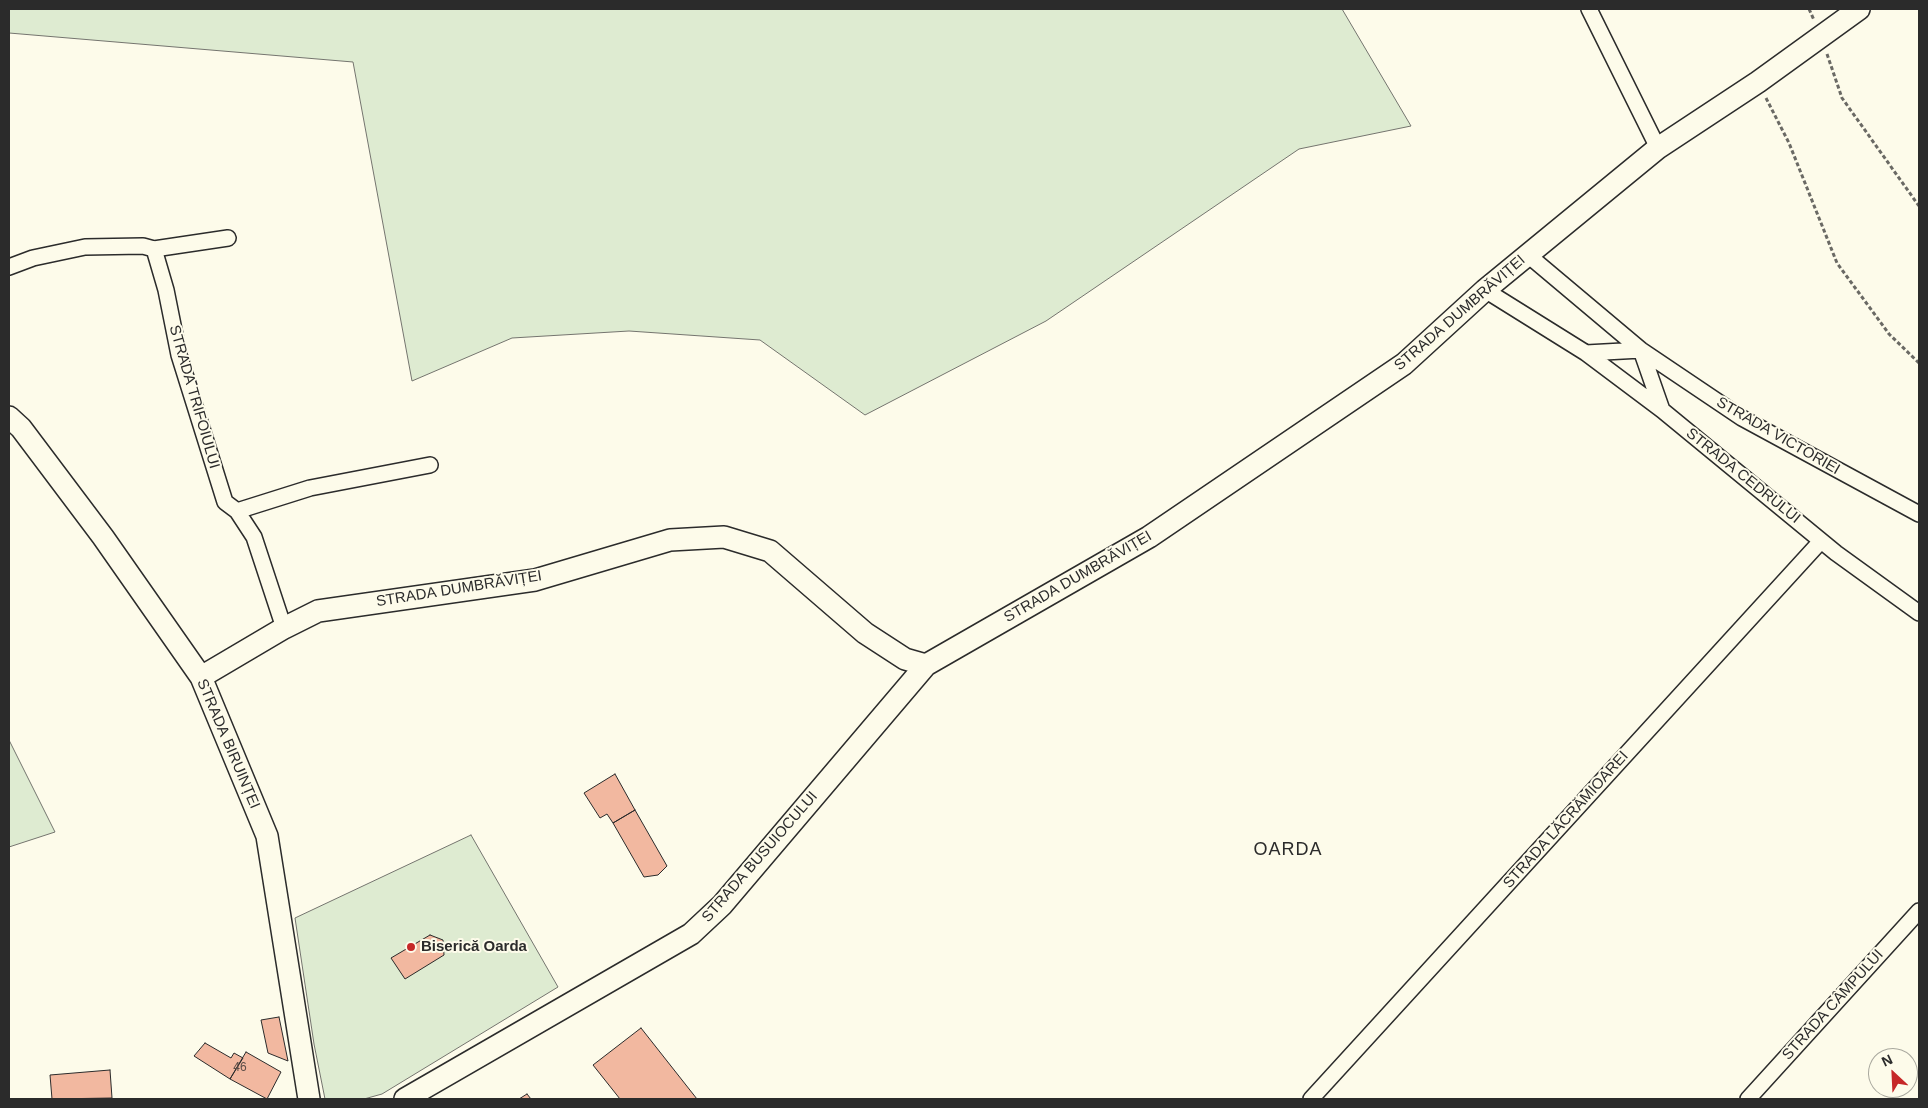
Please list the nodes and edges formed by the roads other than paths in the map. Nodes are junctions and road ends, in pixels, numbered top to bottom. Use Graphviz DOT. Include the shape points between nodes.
graph roads {
  1 [pos="1589,9"];
  2 [pos="1859,9"];
  3 [pos="1658,148"];
  4 [pos="228,238"];
  5 [pos="154,249"];
  6 [pos="1528,255"];
  7 [pos="9,267"];
  8 [pos="1484,290"];
  9 [pos="1641,350"];
  10 [pos="1586,353"];
  11 [pos="1662,410"];
  12 [pos="9,417"];
  13 [pos="430,465"];
  14 [pos="237,510"];
  15 [pos="1919,514"];
  16 [pos="1822,541"];
  17 [pos="1919,612"];
  18 [pos="284,628"];
  19 [pos="926,665"];
  20 [pos="201,677"];
  21 [pos="1919,911"];
  22 [pos="309,1099"];
  23 [pos="405,1099"];
  24 [pos="1311,1099"];
  25 [pos="1748,1099"];
  1 -- 3 [label="street"];
  2 -- 3 [label="main road, STRADA DUMBRĂVIȚEI" via="1758,82"];
  3 -- 6 [label="main road, STRADA DUMBRĂVIȚEI"];
  4 -- 5 [label="street"];
  5 -- 7 [label="street" via="143,246 85,247 33,258"];
  5 -- 14 [label="street, STRADA TRIFOIULUI" via="179,355 202,432 226,502"];
  6 -- 8 [label="main road, STRADA DUMBRĂVIȚEI"];
  6 -- 9 [label="street, STRADA VICTORIEI"];
  8 -- 10 [label="street, STRADA CEDRULUI"];
  8 -- 19 [label="main road, STRADA DUMBRĂVIȚEI" via="1404,364 1149,537"];
  9 -- 10 [label="street"];
  9 -- 11 [label="street"];
  9 -- 15 [label="street, STRADA VICTORIEI" via="1742,418"];
  10 -- 11 [label="street, STRADA CEDRULUI"];
  11 -- 16 [label="street, STRADA CEDRULUI"];
  12 -- 20 [label="main road, STRADA BIRUINȚEI" via="21,428 103,537"];
  13 -- 14 [label="street" via="310,488"];
  14 -- 18 [label="street, STRADA TRIFOIULUI" via="254,537"];
  16 -- 17 [label="street, STRADA CEDRULUI"];
  16 -- 24 [label="street, STRADA LĂCRĂMIOAREI"];
  18 -- 19 [label="main road, STRADA DUMBRĂVIȚEI" via="318,611 534,580 670,540 724,537 770,551 865,633 905,660"];
  18 -- 20 [label="main road, STRADA DUMBRĂVIȚEI"];
  19 -- 23 [label="main road, STRADA BUSUIOCULUI" via="722,905 691,934"];
  20 -- 22 [label="main road, STRADA BIRUINȚEI" via="267,836"];
  21 -- 25 [label="street, STRADA CÂMPULUI"];
}
